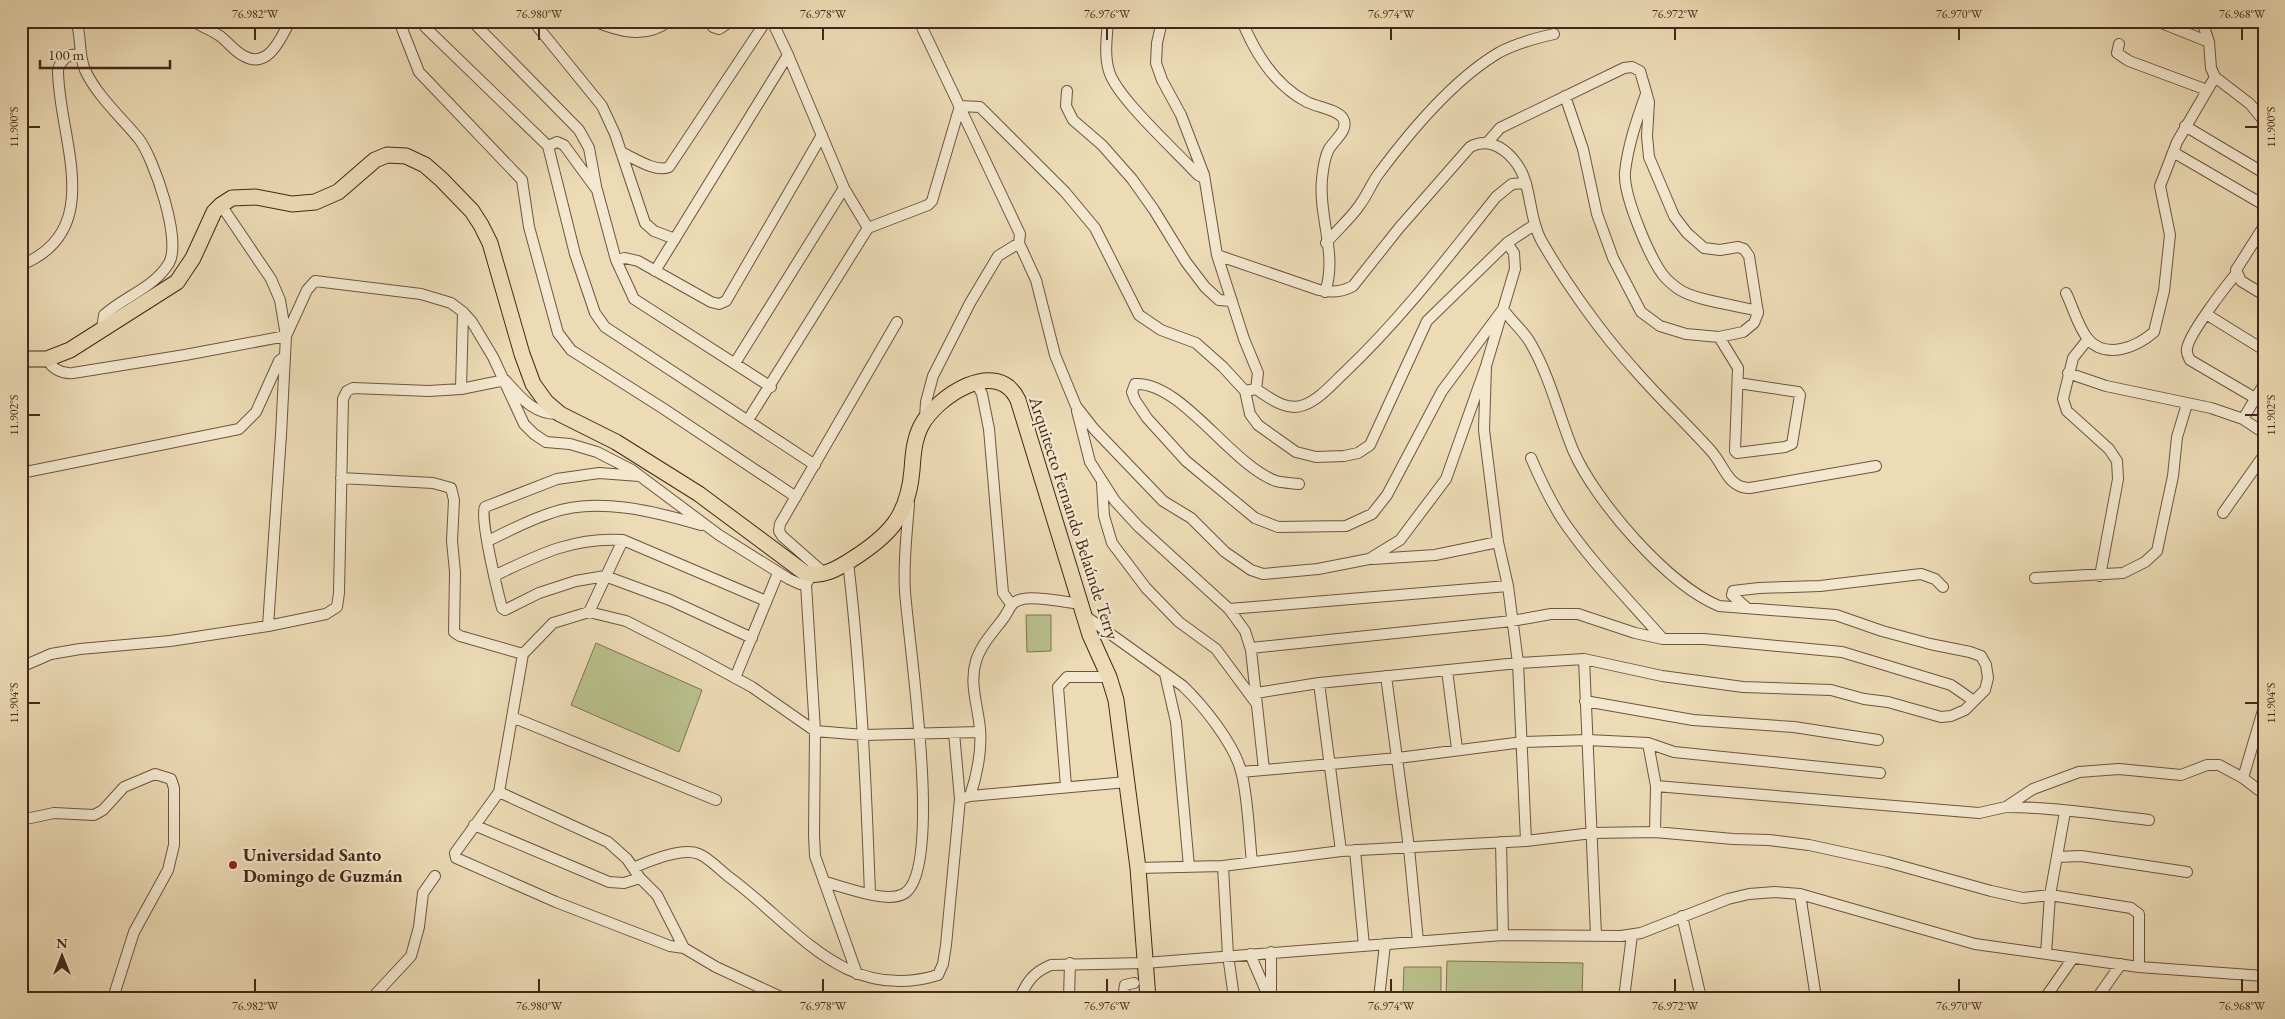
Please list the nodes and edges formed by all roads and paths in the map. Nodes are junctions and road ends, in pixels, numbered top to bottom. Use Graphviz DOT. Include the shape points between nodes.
graph roads {
  1 [pos="76,21"];
  2 [pos="193,21"];
  3 [pos="290,21"];
  4 [pos="399,21"];
  5 [pos="472,21"];
  6 [pos="533,21"];
  7 [pos="594,21"];
  8 [pos="669,21"];
  9 [pos="710,21"];
  10 [pos="731,21"];
  11 [pos="766,21"];
  12 [pos="772,21"];
  13 [pos="919,21"];
  14 [pos="1108,21"];
  15 [pos="1162,21"];
  16 [pos="1242,21"];
  17 [pos="2202,21"];
  18 [pos="2137,23"];
  19 [pos="425,27"];
  20 [pos="1554,34"];
  21 [pos="2209,42"];
  22 [pos="2119,44"];
  23 [pos="81,55"];
  24 [pos="788,55"];
  25 [pos="2215,77"];
  26 [pos="2207,90"];
  27 [pos="1067,91"];
  28 [pos="1647,91"];
  29 [pos="1564,96"];
  30 [pos="960,106"];
  31 [pos="2263,117"];
  32 [pos="2185,126"];
  33 [pos="822,135"];
  34 [pos="1487,143"];
  35 [pos="548,146"];
  36 [pos="621,152"];
  37 [pos="2173,152"];
  38 [pos="2264,173"];
  39 [pos="1204,178"];
  40 [pos="1526,183"];
  41 [pos="844,188"];
  42 [pos="596,190"];
  43 [pos="221,205"];
  44 [pos="2264,205"];
  45 [pos="1534,224"];
  46 [pos="2264,226"];
  47 [pos="868,228"];
  48 [pos="675,239"];
  49 [pos="1019,243"];
  50 [pos="1326,243"];
  51 [pos="1507,243"];
  52 [pos="1217,255"];
  53 [pos="616,260"];
  54 [pos="21,266"];
  55 [pos="655,271"];
  56 [pos="2236,274"];
  57 [pos="1325,292"];
  58 [pos="2066,293"];
  59 [pos="2264,295"];
  60 [pos="1232,301"];
  61 [pos="1503,308"];
  62 [pos="1758,311"];
  63 [pos="463,312"];
  64 [pos="2206,314"];
  65 [pos="897,322"];
  66 [pos="102,329"];
  67 [pos="286,336"];
  68 [pos="1719,337"];
  69 [pos="2088,339"];
  70 [pos="2264,350"];
  71 [pos="284,357"];
  72 [pos="21,359"];
  73 [pos="47,359"];
  74 [pos="735,363"];
  75 [pos="1486,366"];
  76 [pos="2068,373"];
  77 [pos="505,380"];
  78 [pos="976,382"];
  79 [pos="1738,383"];
  80 [pos="2264,384"];
  81 [pos="770,387"];
  82 [pos="1256,388"];
  83 [pos="460,389"];
  84 [pos="1245,391"];
  85 [pos="2255,398"];
  86 [pos="2187,404"];
  87 [pos="1076,406"];
  88 [pos="560,414"];
  89 [pos="925,418"];
  90 [pos="2243,419"];
  91 [pos="748,420"];
  92 [pos="2264,433"];
  93 [pos="2264,455"];
  94 [pos="1531,458"];
  95 [pos="815,464"];
  96 [pos="1876,466"];
  97 [pos="21,473"];
  98 [pos="641,476"];
  99 [pos="341,478"];
  100 [pos="1102,482"];
  101 [pos="1299,484"];
  102 [pos="909,495"];
  103 [pos="796,497"];
  104 [pos="2223,513"];
  105 [pos="707,526"];
  106 [pos="623,540"];
  107 [pos="488,541"];
  108 [pos="1498,542"];
  109 [pos="1369,559"];
  110 [pos="848,562"];
  111 [pos="778,574"];
  112 [pos="494,576"];
  113 [pos="605,576"];
  114 [pos="2100,576"];
  115 [pos="814,577"];
  116 [pos="2035,578"];
  117 [pos="1508,586"];
  118 [pos="1943,587"];
  119 [pos="766,601"];
  120 [pos="1011,604"];
  121 [pos="1746,608"];
  122 [pos="1082,609"];
  123 [pos="1229,609"];
  124 [pos="589,612"];
  125 [pos="1512,621"];
  126 [pos="268,626"];
  127 [pos="752,638"];
  128 [pos="1664,639"];
  129 [pos="1251,648"];
  130 [pos="523,654"];
  131 [pos="1584,659"];
  132 [pos="1518,662"];
  133 [pos="21,667"];
  134 [pos="1448,670"];
  135 [pos="1165,674"];
  136 [pos="1386,676"];
  137 [pos="1109,677"];
  138 [pos="736,678"];
  139 [pos="1319,683"];
  140 [pos="1256,698"];
  141 [pos="1974,701"];
  142 [pos="1585,702"];
  143 [pos="2264,707"];
  144 [pos="512,717"];
  145 [pos="815,731"];
  146 [pos="980,732"];
  147 [pos="954,734"];
  148 [pos="864,735"];
  149 [pos="918,735"];
  150 [pos="1588,740"];
  151 [pos="1878,740"];
  152 [pos="1522,742"];
  153 [pos="1648,743"];
  154 [pos="1457,749"];
  155 [pos="1398,758"];
  156 [pos="1329,764"];
  157 [pos="1264,770"];
  158 [pos="1241,772"];
  159 [pos="1880,773"];
  160 [pos="2243,778"];
  161 [pos="1127,782"];
  162 [pos="1066,786"];
  163 [pos="1656,786"];
  164 [pos="499,792"];
  165 [pos="2264,794"];
  166 [pos="965,798"];
  167 [pos="716,800"];
  168 [pos="2006,807"];
  169 [pos="2065,812"];
  170 [pos="21,820"];
  171 [pos="2148,820"];
  172 [pos="474,825"];
  173 [pos="1655,832"];
  174 [pos="1592,833"];
  175 [pos="1526,841"];
  176 [pos="1501,842"];
  177 [pos="1409,848"];
  178 [pos="1355,850"];
  179 [pos="1341,851"];
  180 [pos="2057,857"];
  181 [pos="1252,862"];
  182 [pos="1223,866"];
  183 [pos="633,868"];
  184 [pos="1138,868"];
  185 [pos="1189,868"];
  186 [pos="2186,872"];
  187 [pos="435,876"];
  188 [pos="640,878"];
  189 [pos="824,882"];
  190 [pos="870,894"];
  191 [pos="1800,894"];
  192 [pos="2050,895"];
  193 [pos="1682,916"];
  194 [pos="1632,934"];
  195 [pos="1503,935"];
  196 [pos="1596,935"];
  197 [pos="1418,941"];
  198 [pos="1385,944"];
  199 [pos="1364,946"];
  200 [pos="684,948"];
  201 [pos="1271,952"];
  202 [pos="1250,954"];
  203 [pos="2046,954"];
  204 [pos="1228,955"];
  205 [pos="2073,958"];
  206 [pos="1070,963"];
  207 [pos="1145,963"];
  208 [pos="2120,964"];
  209 [pos="2139,967"];
  210 [pos="857,974"];
  211 [pos="2264,976"];
  212 [pos="1134,983"];
  213 [pos="113,998"];
  214 [pos="372,998"];
  215 [pos="686,998"];
  216 [pos="728,998"];
  217 [pos="783,998"];
  218 [pos="1020,998"];
  219 [pos="1069,998"];
  220 [pos="1123,998"];
  221 [pos="1148,998"];
  222 [pos="1234,998"];
  223 [pos="1270,998"];
  224 [pos="1379,998"];
  225 [pos="1624,998"];
  226 [pos="1701,998"];
  227 [pos="1816,998"];
  228 [pos="2045,998"];
  229 [pos="2097,998"];
  1 -- 23 [label="street"];
  2 -- 3 [label="street" via="217,34 242,56 252,59 262,58 274,50"];
  4 -- 103 [label="street" via="419,72 522,180 529,227 558,333 571,350"];
  5 -- 42 [label="street" via="579,130 588,148"];
  6 -- 36 [label="street" via="602,106"];
  7 -- 8 [label="street" via="616,29 643,33 656,30"];
  9 -- 10 [label="street" via="719,29"];
  11 -- 36 [label="street" via="669,168 657,168"];
  12 -- 24 [label="street"];
  13 -- 30 [label="street"];
  14 -- 39 [label="street" via="1106,54 1113,81 1132,105"];
  15 -- 39 [label="street" via="1156,63 1181,115"];
  16 -- 50 [label="street" via="1258,53 1283,85 1301,99 1339,114 1344,121 1344,129 1329,149 1322,172"];
  17 -- 21 [label="street"];
  18 -- 21 [label="street" via="2159,22"];
  19 -- 35 [label="street"];
  20 -- 50 [label="street" via="1522,42 1501,52 1444,97 1398,148 1360,205"];
  21 -- 25 [label="street"];
  22 -- 26 [label="street" via="2117,54 2129,61"];
  23 -- 54 [label="street" via="64,58 58,70 72,181 71,212 62,234 52,246"];
  23 -- 66 [label="street" via="92,82 146,150 172,236 170,262 146,288 104,315"];
  24 -- 33 [label="street"];
  24 -- 48 [label="street"];
  25 -- 26 [label="street"];
  25 -- 31 [label="street"];
  26 -- 32 [label="street"];
  27 -- 60 [label="street" via="1066,106 1073,120 1102,145 1132,179 1205,287 1219,300"];
  28 -- 29 [label="street" via="1640,71 1628,67"];
  28 -- 62 [label="street" via="1650,157 1668,205 1680,225 1704,248 1746,251"];
  28 -- 62 [label="street" via="1632,134 1625,173 1627,188 1650,251 1662,274 1688,294"];
  29 -- 34 [label="street" via="1500,128"];
  29 -- 68 [label="street" via="1583,149 1597,214 1613,258 1637,306 1646,318 1660,326 1697,336"];
  30 -- 47 [label="street" via="932,201"];
  30 -- 49 [label="street" via="1020,234"];
  30 -- 84 [label="street" via="980,107 1065,192 1095,228 1139,315 1161,330 1196,343"];
  32 -- 37 [label="street"];
  32 -- 38 [label="street"];
  33 -- 41 [label="street"];
  33 -- 55 [label="street" via="726,301 712,302"];
  34 -- 40 [label="street" via="1498,146 1513,158"];
  34 -- 57 [label="street" via="1470,147 1353,286 1338,292"];
  35 -- 42 [label="street" via="557,142 564,145"];
  35 -- 91 [label="street" via="575,254 595,314 606,327"];
  36 -- 48 [label="street" via="645,222 654,231"];
  37 -- 44 [label="street"];
  37 -- 69 [label="street" via="2160,186 2170,235 2164,291 2154,332 2134,347 2115,350 2099,347"];
  39 -- 52 [label="street"];
  40 -- 45 [label="street"];
  40 -- 82 [label="street" via="1512,184 1496,197 1393,324 1319,396 1303,406 1290,407 1277,403"];
  41 -- 47 [label="street"];
  41 -- 74 [label="street"];
  42 -- 53 [label="street"];
  43 -- 66 [label="main road" via="210,219 193,258 177,282"];
  43 -- 67 [label="street" via="271,280 280,300"];
  43 -- 88 [label="main road" via="232,198 244,196 292,204 315,202 338,192 376,160 387,155 406,156 425,165 458,195 481,225 490,243 533,384"];
  45 -- 51 [label="street"];
  45 -- 96 [label="street" via="1585,306 1632,368 1712,452 1734,484 1750,488"];
  46 -- 56 [label="street" via="2236,267"];
  47 -- 81 [label="street"];
  48 -- 55 [label="street"];
  49 -- 87 [label="street" via="1036,280 1055,355"];
  49 -- 89 [label="street" via="998,256 970,303 934,376"];
  50 -- 57 [label="street" via="1330,267"];
  51 -- 61 [label="street" via="1514,253 1515,270"];
  51 -- 84 [label="street" via="1428,321 1370,446 1358,453 1316,457 1296,452 1258,426 1250,414"];
  52 -- 57 [label="street"];
  52 -- 60 [label="street"];
  53 -- 55 [label="street" via="638,261"];
  53 -- 74 [label="street" via="634,299"];
  56 -- 59 [label="street" via="2241,281"];
  56 -- 64 [label="street"];
  58 -- 69 [label="street"];
  60 -- 82 [label="street" via="1258,372"];
  61 -- 75 [label="street"];
  61 -- 101 [label="street" via="1442,391 1387,495 1372,514 1346,526 1278,527 1255,518 1186,461 1147,418 1132,392 1135,384 1144,384 1168,395 1260,472 1276,481"];
  61 -- 121 [label="street" via="1530,342 1574,452 1596,490 1643,548 1675,579 1701,599 1719,606"];
  62 -- 68 [label="street" via="1754,323 1747,330"];
  63 -- 67 [label="street" via="451,303 421,294 315,281 307,290"];
  63 -- 77 [label="street" via="494,357"];
  63 -- 83 [label="street"];
  64 -- 70 [label="street"];
  64 -- 85 [label="street" via="2188,343 2190,360"];
  65 -- 95 [label="street"];
  66 -- 73 [label="main road" via="70,350"];
  67 -- 71 [label="street"];
  67 -- 73 [label="street" via="73,373 56,369"];
  68 -- 79 [label="street" via="1738,368"];
  69 -- 76 [label="street" via="2073,358"];
  71 -- 97 [label="street" via="256,412 239,429"];
  71 -- 126 [label="street"];
  72 -- 73 [label="main road"];
  74 -- 81 [label="street"];
  75 -- 108 [label="street" via="1484,430"];
  75 -- 109 [label="street" via="1446,479 1400,540"];
  76 -- 86 [label="street" via="2106,386"];
  76 -- 114 [label="street" via="2063,399 2067,411 2109,449 2117,461 2118,479"];
  77 -- 83 [label="street"];
  77 -- 88 [label="street" via="538,411"];
  77 -- 98 [label="street" via="524,424 534,434 546,442 570,444 596,452"];
  78 -- 89 [label="main road, Arquitecto Fernando Belaúnde Terry" via="945,398"];
  78 -- 120 [label="street" via="985,406 991,441 1003,593"];
  78 -- 122 [label="main road, Arquitecto Fernando Belaúnde Terry" via="1006,385 1018,400"];
  79 -- 79 [label="street" via="1735,451 1785,448 1792,444 1798,392"];
  80 -- 85 [label="street"];
  81 -- 91 [label="street"];
  82 -- 84 [label="street"];
  83 -- 99 [label="street" via="354,388 347,391 343,399"];
  85 -- 90 [label="street"];
  86 -- 90 [label="street"];
  86 -- 114 [label="street" via="2177,437 2157,551 2145,562 2123,573"];
  87 -- 100 [label="street" via="1090,462"];
  87 -- 109 [label="street" via="1163,501 1191,518 1225,552 1251,570 1276,574"];
  88 -- 115 [label="main road" via="584,424 658,468 799,570"];
  89 -- 102 [label="main road, Arquitecto Fernando Belaúnde Terry" via="915,441"];
  90 -- 92 [label="street"];
  91 -- 95 [label="street"];
  93 -- 104 [label="street"];
  94 -- 128 [label="street" via="1562,519 1618,589"];
  95 -- 103 [label="street"];
  98 -- 105 [label="street"];
  98 -- 107 [label="street" via="599,473 557,479 485,507"];
  99 -- 126 [label="street" via="337,607 326,614"];
  99 -- 130 [label="street" via="433,483 451,488 454,500 454,632"];
  100 -- 123 [label="street" via="1138,526"];
  100 -- 140 [label="street" via="1104,516 1112,543 1146,588 1179,622 1216,649"];
  102 -- 110 [label="main road, Arquitecto Fernando Belaúnde Terry" via="904,511 891,530"];
  102 -- 149 [label="street" via="904,590"];
  103 -- 115 [label="street" via="779,530"];
  105 -- 107 [label="street" via="651,510 593,506 552,512"];
  105 -- 111 [label="street"];
  106 -- 112 [label="street" via="603,539 554,548"];
  106 -- 113 [label="street"];
  106 -- 119 [label="street"];
  107 -- 112 [label="street"];
  108 -- 109 [label="street" via="1435,555"];
  108 -- 117 [label="street"];
  110 -- 115 [label="main road, Arquitecto Fernando Belaúnde Terry"];
  110 -- 148 [label="street"];
  111 -- 115 [label="street" via="795,582"];
  111 -- 119 [label="street"];
  112 -- 113 [label="street" via="505,610 539,593"];
  113 -- 124 [label="street"];
  113 -- 127 [label="street" via="670,600"];
  114 -- 116 [label="street"];
  115 -- 145 [label="street"];
  117 -- 123 [label="street"];
  117 -- 125 [label="street"];
  118 -- 121 [label="street" via="1935,579 1921,574 1820,586 1733,591 1732,595"];
  119 -- 127 [label="street"];
  120 -- 122 [label="street" via="1031,598"];
  120 -- 146 [label="street" via="981,649 976,663 974,685"];
  121 -- 141 [label="street" via="1836,614 1882,631 1981,656 1988,678 1985,690"];
  122 -- 135 [label="street"];
  122 -- 137 [label="main road, Arquitecto Fernando Belaúnde Terry"];
  123 -- 129 [label="street" via="1245,631"];
  124 -- 130 [label="street" via="553,623"];
  124 -- 138 [label="street" via="626,621"];
  125 -- 128 [label="street" via="1551,614 1578,614 1634,633"];
  125 -- 129 [label="street"];
  125 -- 132 [label="street"];
  126 -- 133 [label="street" via="170,641 80,649 51,654"];
  127 -- 138 [label="street"];
  128 -- 141 [label="street" via="1704,639 1842,652 1951,685"];
  129 -- 140 [label="street"];
  130 -- 144 [label="street"];
  131 -- 132 [label="street"];
  131 -- 141 [label="street" via="1662,676 1734,686 1831,690 1941,717 1965,710"];
  131 -- 142 [label="street"];
  132 -- 134 [label="street"];
  132 -- 152 [label="street"];
  134 -- 136 [label="street"];
  134 -- 154 [label="street"];
  135 -- 158 [label="street" via="1197,699 1235,755"];
  135 -- 185 [label="street" via="1176,722"];
  136 -- 139 [label="street"];
  136 -- 155 [label="street"];
  137 -- 161 [label="main road, Arquitecto Fernando Belaúnde Terry" via="1121,727"];
  137 -- 162 [label="street" via="1068,677 1058,687"];
  138 -- 145 [label="street"];
  139 -- 140 [label="street"];
  139 -- 156 [label="street"];
  140 -- 157 [label="street"];
  142 -- 150 [label="street"];
  142 -- 151 [label="street" via="1693,720 1794,727"];
  143 -- 160 [label="street"];
  144 -- 164 [label="street"];
  144 -- 167 [label="street"];
  145 -- 148 [label="street"];
  145 -- 189 [label="street" via="815,856"];
  146 -- 147 [label="street"];
  146 -- 166 [label="street" via="973,786"];
  147 -- 149 [label="street"];
  147 -- 166 [label="street"];
  148 -- 149 [label="street"];
  148 -- 190 [label="street"];
  149 -- 190 [label="street" via="924,817 919,863 911,887 905,893 896,897"];
  150 -- 152 [label="street"];
  150 -- 153 [label="street"];
  150 -- 174 [label="street"];
  152 -- 154 [label="street"];
  152 -- 175 [label="street"];
  153 -- 159 [label="street" via="1674,752"];
  153 -- 163 [label="street"];
  154 -- 155 [label="street"];
  155 -- 156 [label="street"];
  155 -- 177 [label="street"];
  156 -- 157 [label="street"];
  156 -- 179 [label="street"];
  157 -- 158 [label="street"];
  158 -- 181 [label="street"];
  160 -- 165 [label="street"];
  160 -- 168 [label="street" via="2219,765 2181,775 2119,769 2079,772 2033,789"];
  161 -- 162 [label="street"];
  161 -- 184 [label="main road, Arquitecto Fernando Belaúnde Terry"];
  162 -- 166 [label="street"];
  163 -- 168 [label="street" via="1980,814"];
  163 -- 173 [label="street"];
  164 -- 172 [label="street"];
  164 -- 183 [label="street" via="608,842"];
  166 -- 210 [label="street" via="946,946 938,975 906,981"];
  168 -- 169 [label="street" via="2049,807"];
  169 -- 171 [label="street"];
  169 -- 180 [label="street"];
  170 -- 213 [label="street" via="54,813 94,815 124,787 155,774 170,779 174,794 174,845 168,870 134,932"];
  172 -- 188 [label="street" via="609,882 624,884"];
  172 -- 200 [label="street" via="455,853 461,862 670,946"];
  173 -- 174 [label="street"];
  173 -- 192 [label="street" via="1809,845 2023,898"];
  174 -- 175 [label="street"];
  174 -- 196 [label="street"];
  175 -- 176 [label="street"];
  176 -- 177 [label="street"];
  176 -- 195 [label="street"];
  177 -- 178 [label="street"];
  177 -- 197 [label="street"];
  178 -- 179 [label="street"];
  178 -- 199 [label="street"];
  179 -- 181 [label="street"];
  180 -- 186 [label="street" via="2081,856"];
  180 -- 192 [label="street"];
  181 -- 182 [label="street"];
  182 -- 185 [label="street"];
  182 -- 204 [label="street"];
  183 -- 188 [label="street"];
  183 -- 210 [label="street" via="653,859 681,853 698,854 745,888 804,942"];
  184 -- 185 [label="street"];
  184 -- 207 [label="main road, Arquitecto Fernando Belaúnde Terry"];
  187 -- 214 [label="street" via="423,893 419,928 411,956"];
  188 -- 200 [label="street" via="656,895"];
  189 -- 190 [label="street"];
  189 -- 210 [label="street"];
  191 -- 193 [label="street" via="1749,894"];
  191 -- 203 [label="street" via="1975,944"];
  191 -- 227 [label="street"];
  192 -- 203 [label="street"];
  192 -- 209 [label="street" via="2131,908 2139,914"];
  193 -- 194 [label="street"];
  193 -- 226 [label="street"];
  194 -- 196 [label="street"];
  194 -- 225 [label="street"];
  195 -- 196 [label="street"];
  195 -- 197 [label="street"];
  197 -- 198 [label="street"];
  198 -- 199 [label="street"];
  198 -- 224 [label="street"];
  199 -- 201 [label="street"];
  200 -- 217 [label="street" via="716,967"];
  201 -- 202 [label="street"];
  201 -- 223 [label="street"];
  202 -- 204 [label="street"];
  202 -- 223 [label="street"];
  203 -- 205 [label="street"];
  204 -- 207 [label="street"];
  204 -- 222 [label="street"];
  205 -- 208 [label="street"];
  205 -- 228 [label="street"];
  206 -- 207 [label="street"];
  206 -- 218 [label="street" via="1051,964 1038,970 1029,978"];
  206 -- 219 [label="street"];
  207 -- 221 [label="main road, Arquitecto Fernando Belaúnde Terry"];
  208 -- 209 [label="street"];
  208 -- 229 [label="street"];
  209 -- 211 [label="street"];
  212 -- 220 [label="street" via="1125,985"];
  215 -- 216 [label="street"];
}
